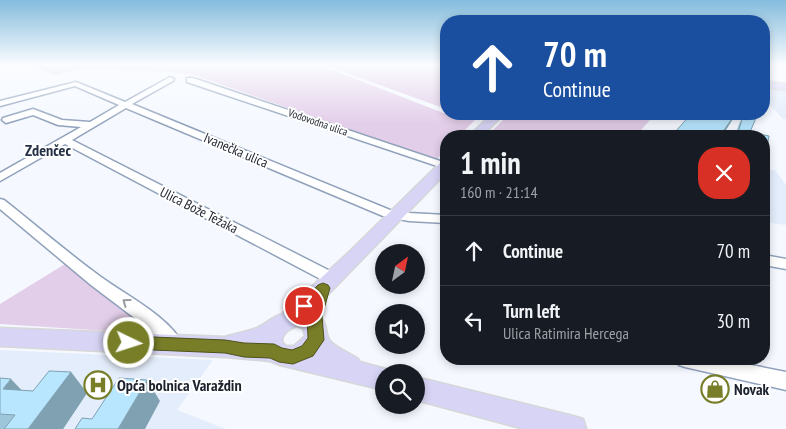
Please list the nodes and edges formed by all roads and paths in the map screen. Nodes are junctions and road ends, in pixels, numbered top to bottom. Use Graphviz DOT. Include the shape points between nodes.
graph roads {
  1 [pos="76,84"];
  2 [pos="76,84"];
  3 [pos="161,84"];
  4 [pos="202,84"];
  5 [pos="770,85"];
  6 [pos="786,87"];
  7 [pos="0,104"];
  8 [pos="126,104"];
  9 [pos="6,120"];
  10 [pos="492,120"];
  11 [pos="93,125"];
  12 [pos="481,130"];
  13 [pos="65,140"];
  14 [pos="440,163"];
  15 [pos="440,171"];
  16 [pos="0,178"];
  17 [pos="0,203"];
  18 [pos="396,215"];
  19 [pos="440,218"];
  20 [pos="770,261"];
  21 [pos="786,264"];
  22 [pos="328,284"];
  23 [pos="316,330"];
  24 [pos="0,337"];
  25 [pos="283,339"];
  26 [pos="175,346"];
  27 [pos="713,365"];
  28 [pos="360,372"];
  29 [pos="375,376"];
  30 [pos="786,381"];
  31 [pos="425,391"];
  32 [pos="515,422"];
  33 [pos="573,429"];
  1 -- 7 [label="street, Ivanečka ulica"];
  2 -- 8 [label="street, Ivanečka ulica"];
  3 -- 8 [label="street"];
  4 -- 14 [label="street, Vodovodna ulica"];
  5 -- 6 [label="main road"];
  8 -- 11 [label="street"];
  8 -- 18 [label="street, Ivanečka ulica"];
  9 -- 11 [label="street" via="33,112 61,123"];
  10 -- 12 [label="main road"];
  11 -- 13 [label="street"];
  13 -- 16 [label="street"];
  13 -- 22 [label="street, Ulica Bože Težaka"];
  15 -- 18 [label="main road"];
  26 -- 17 [label="street, one-way" via="155,324"];
  18 -- 19 [label="street, Ivanečka ulica"];
  18 -- 22 [label="main road"];
  20 -- 21 [label="street"];
  22 -- 23 [label="main road" via="314,316"];
  22 -- 25 [label="main road"];
  23 -- 25 [label="main road" via="303,318"];
  23 -- 25 [label="main road" via="316,340 308,351"];
  23 -- 28 [label="main road" via="320,346"];
  24 -- 26 [label="main road"];
  25 -- 26 [label="main road" via="244,350"];
  25 -- 28 [label="main road"];
  27 -- 30 [label="street"];
  28 -- 29 [label="main road"];
  31 -- 32 [label="main road"];
  32 -- 33 [label="main road"];
}
